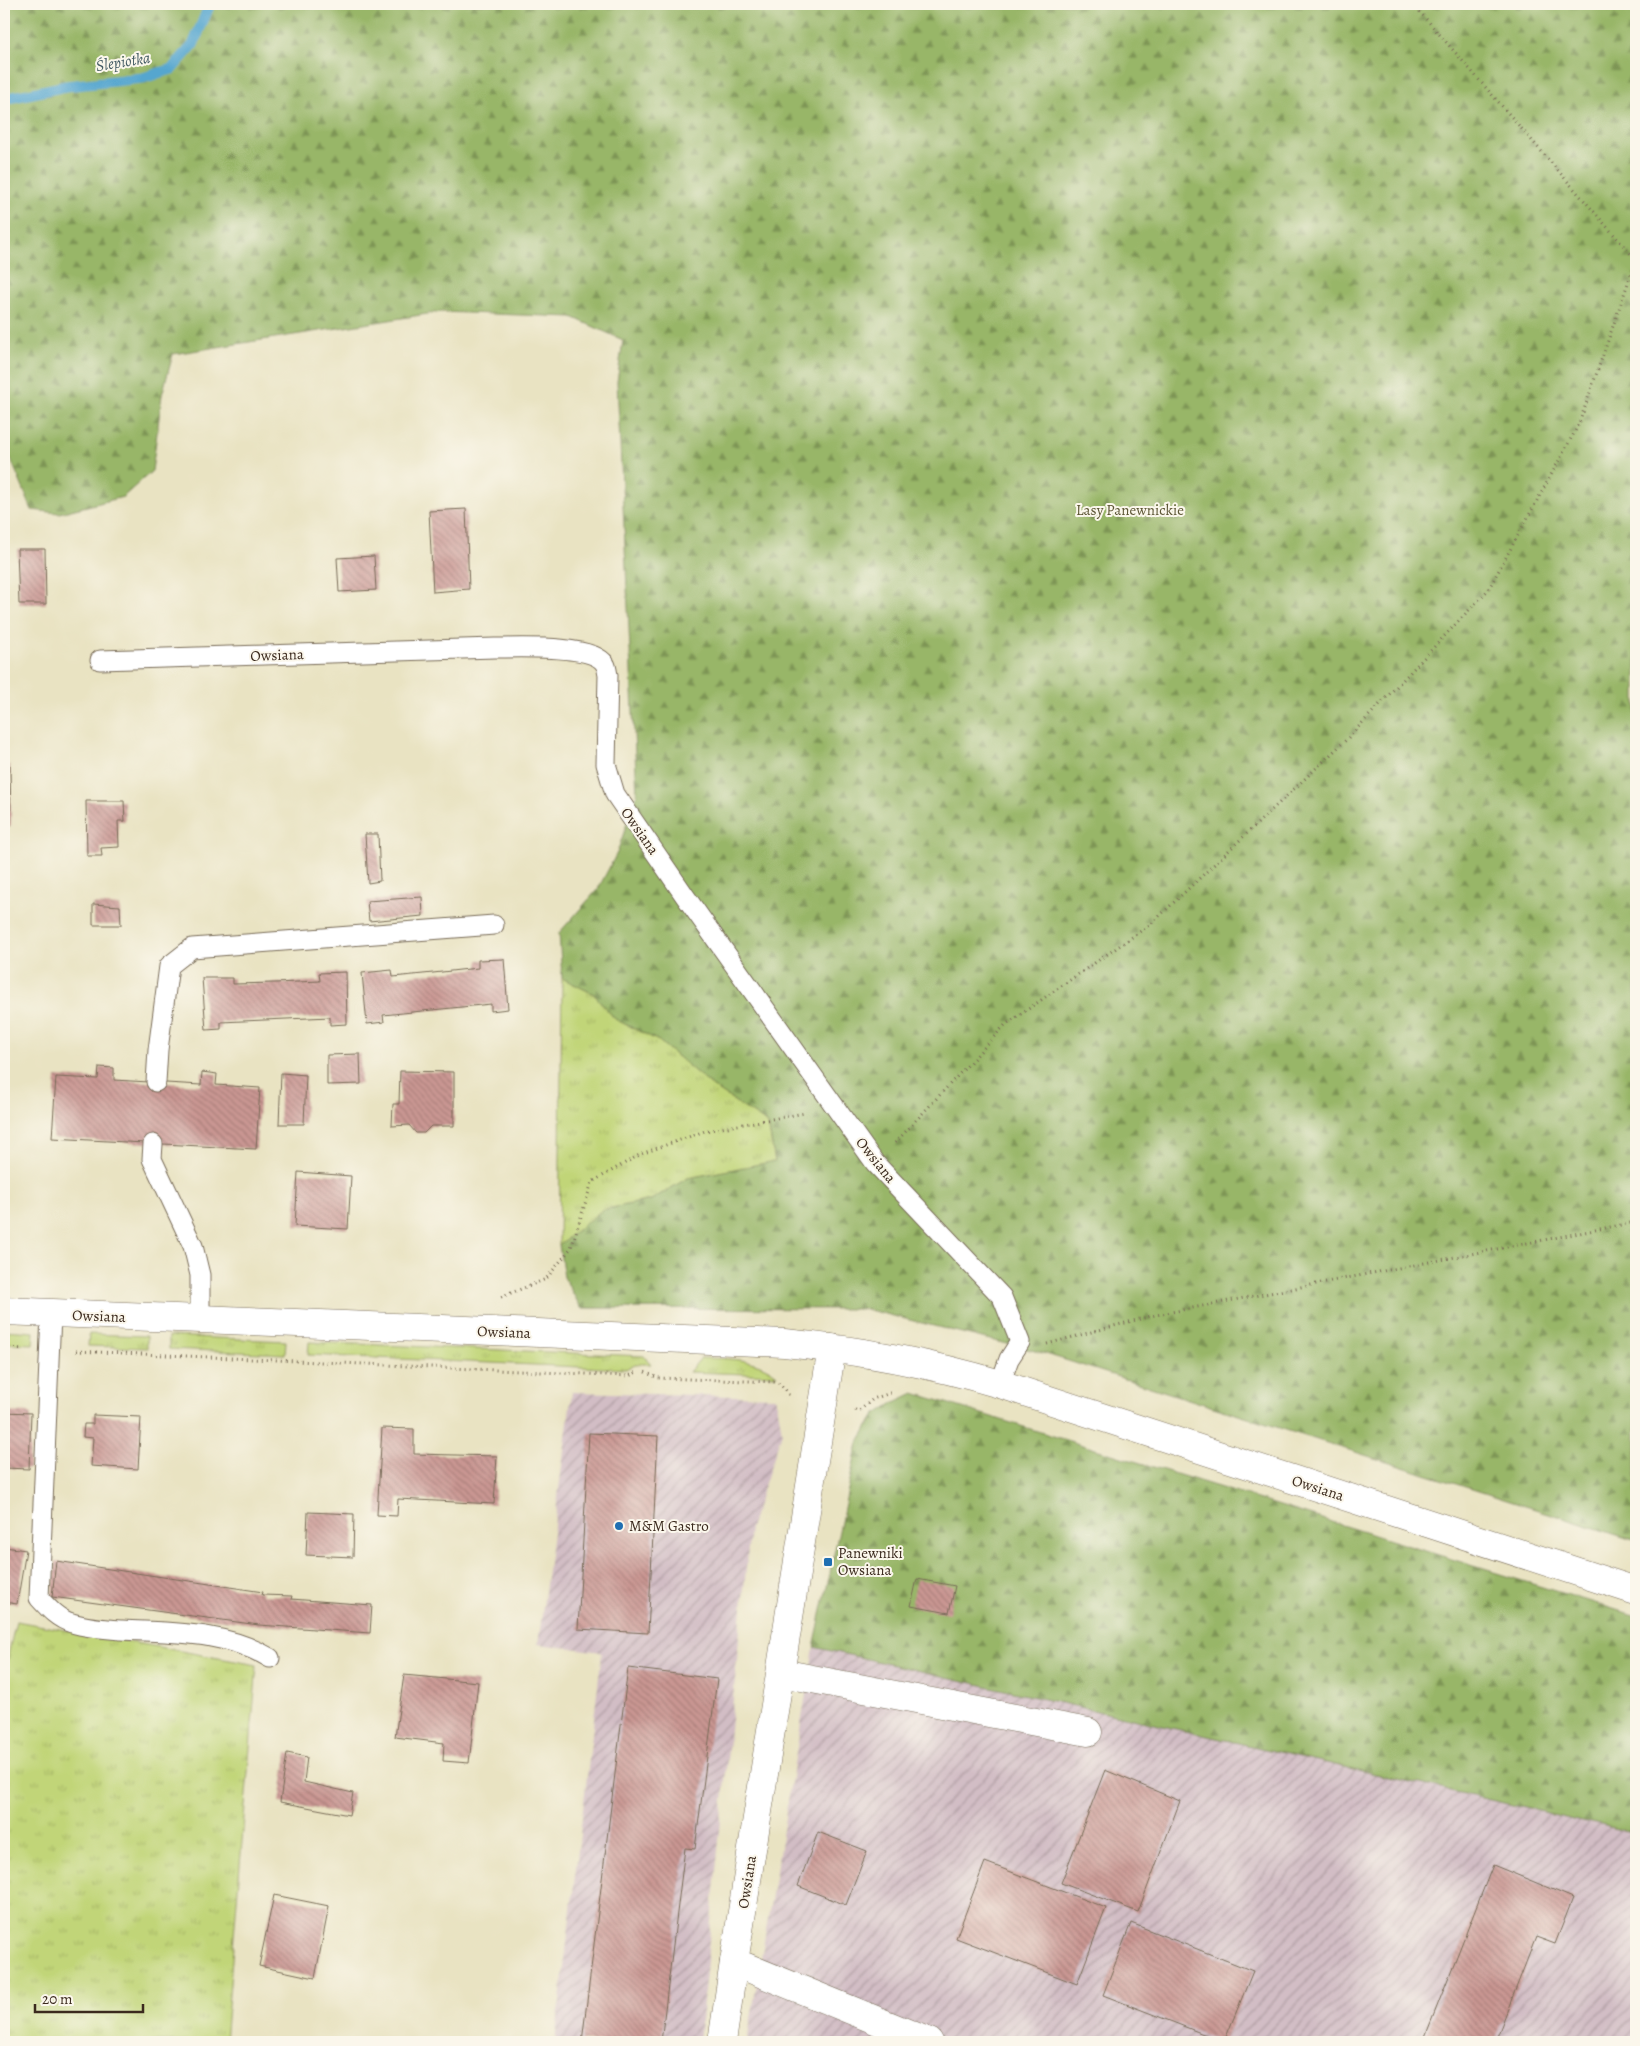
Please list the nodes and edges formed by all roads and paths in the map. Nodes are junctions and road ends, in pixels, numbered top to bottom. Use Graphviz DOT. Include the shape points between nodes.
graph roads {
  1 [pos="1413,4"];
  2 [pos="1636,260"];
  3 [pos="100,660"];
  4 [pos="494,925"];
  5 [pos="156,1082"];
  6 [pos="836,1108"];
  7 [pos="153,1144"];
  8 [pos="875,1163"];
  9 [pos="1636,1222"];
  10 [pos="492,1297"];
  11 [pos="4,1312"];
  12 [pos="51,1314"];
  13 [pos="200,1320"];
  14 [pos="1041,1346"];
  15 [pos="4,1348"];
  16 [pos="832,1348"];
  17 [pos="49,1350"];
  18 [pos="1000,1384"];
  19 [pos="796,1399"];
  20 [pos="1636,1591"];
  21 [pos="270,1658"];
  22 [pos="781,1672"];
  23 [pos="1088,1732"];
  24 [pos="734,1962"];
  25 [pos="722,2042"];
  26 [pos="930,2042"];
  1 -- 2 [label="path"];
  2 -- 8 [label="path" via="1579,424 1488,590 1347,739 1151,924 1005,1025"];
  3 -- 6 [label="lane, Owsiana" via="495,648 545,648 598,656 606,664 608,675 606,764 614,794"];
  4 -- 5 [label="lane" via="192,948 169,966"];
  6 -- 8 [label="lane, Owsiana"];
  6 -- 10 [label="path" via="705,1131 641,1154 592,1182 571,1248 546,1279 501,1297"];
  7 -- 13 [label="lane" via="152,1159 194,1246 200,1275"];
  8 -- 18 [label="lane, Owsiana" via="1002,1297 1020,1342 1009,1359"];
  9 -- 14 [label="path" via="1151,1316"];
  11 -- 12 [label="street, Owsiana"];
  12 -- 13 [label="street, Owsiana"];
  12 -- 17 [label="lane"];
  13 -- 16 [label="street, Owsiana" via="765,1342"];
  15 -- 17 [label="path"];
  16 -- 18 [label="street, Owsiana" via="914,1361"];
  16 -- 22 [label="street, Owsiana"];
  17 -- 19 [label="path" via="629,1376 644,1371 658,1378 777,1382 791,1398"];
  17 -- 21 [label="lane" via="39,1598 53,1613 71,1623 108,1629 214,1636 238,1642"];
  18 -- 20 [label="street, Owsiana"];
  22 -- 23 [label="street"];
  22 -- 24 [label="street, Owsiana"];
  24 -- 25 [label="street, Owsiana"];
  24 -- 26 [label="street"];
}
